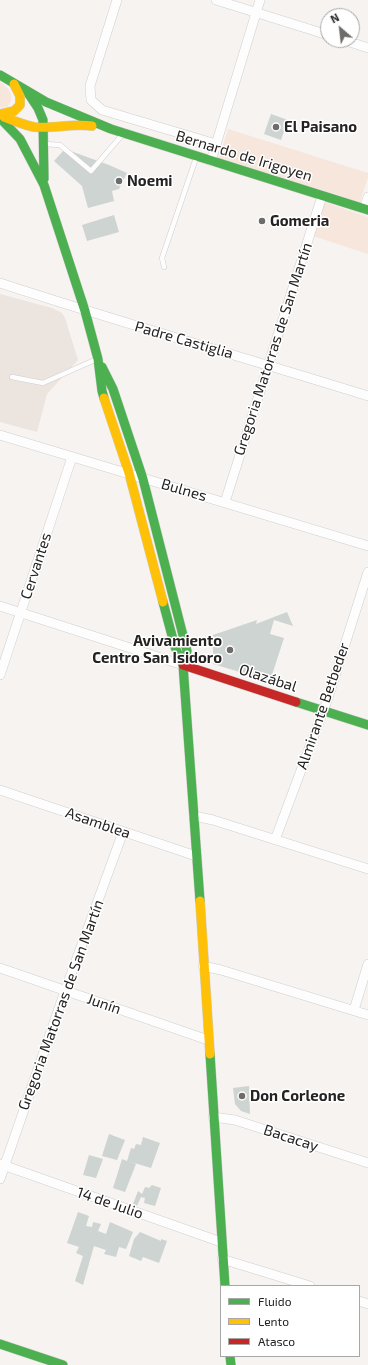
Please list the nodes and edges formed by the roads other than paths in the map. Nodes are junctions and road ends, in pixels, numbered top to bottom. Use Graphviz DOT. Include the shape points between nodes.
graph roads {
  1 [pos="117,0"];
  2 [pos="216,0"];
  3 [pos="260,0"];
  4 [pos="256,12"];
  5 [pos="320,32"];
  6 [pos="0,75"];
  7 [pos="13,82"];
  8 [pos="26,91"];
  9 [pos="0,116"];
  10 [pos="45,128"];
  11 [pos="111,129"];
  12 [pos="124,133"];
  13 [pos="43,144"];
  14 [pos="216,144"];
  15 [pos="196,156"];
  16 [pos="212,161"];
  17 [pos="44,185"];
  18 [pos="322,196"];
  19 [pos="368,197"];
  20 [pos="366,210"];
  21 [pos="164,267"];
  22 [pos="0,283"];
  23 [pos="85,311"];
  24 [pos="98,359"];
  25 [pos="268,365"];
  26 [pos="12,377"];
  27 [pos="368,396"];
  28 [pos="0,435"];
  29 [pos="72,457"];
  30 [pos="129,473"];
  31 [pos="143,478"];
  32 [pos="225,502"];
  33 [pos="368,546"];
  34 [pos="368,572"];
  35 [pos="0,606"];
  36 [pos="21,612"];
  37 [pos="183,665"];
  38 [pos="0,675"];
  39 [pos="323,711"];
  40 [pos="368,726"];
  41 [pos="0,790"];
  42 [pos="194,816"];
  43 [pos="123,832"];
  44 [pos="275,840"];
  45 [pos="196,856"];
  46 [pos="368,869"];
  47 [pos="368,964"];
  48 [pos="203,966"];
  49 [pos="0,968"];
  50 [pos="65,991"];
  51 [pos="354,1010"];
  52 [pos="368,1015"];
  53 [pos="208,1040"];
  54 [pos="213,1117"];
  55 [pos="368,1162"];
  56 [pos="2,1164"];
  57 [pos="0,1179"];
  58 [pos="221,1242"];
  59 [pos="222,1259"];
  60 [pos="225,1285"];
  61 [pos="307,1285"];
  62 [pos="0,1344"];
  63 [pos="63,1365"];
  1 -- 14 [label="street, Bernardo de Irigoyen" via="90,86 91,100 102,110"];
  2 -- 4 [label="street"];
  3 -- 4 [label="street"];
  4 -- 5 [label="street"];
  4 -- 14 [label="street"];
  6 -- 7 [label="main road, Bernardo de Irigoyen"];
  7 -- 8 [label="main road, Bernardo de Irigoyen"];
  7 -- 9 [label="main road" via="22,100 21,106 10,114"];
  8 -- 10 [label="main road" via="41,112"];
  8 -- 11 [label="main road, Bernardo de Irigoyen"];
  9 -- 10 [label="main road, Bernardo de Irigoyen" via="21,124"];
  9 -- 17 [label="main road" via="20,139"];
  10 -- 11 [label="main road, Bernardo de Irigoyen" via="78,125"];
  10 -- 13 [label="main road"];
  11 -- 12 [label="main road, Bernardo de Irigoyen"];
  12 -- 13 [label="lane" via="91,171 60,145"];
  12 -- 15 [label="main road, Bernardo de Irigoyen"];
  13 -- 17 [label="main road"];
  14 -- 16 [label="street"];
  15 -- 16 [label="main road, Bernardo de Irigoyen"];
  15 -- 21 [label="lane" via="162,258"];
  16 -- 18 [label="main road, Bernardo de Irigoyen"];
  17 -- 23 [label="main road"];
  18 -- 20 [label="main road, Bernardo de Irigoyen"];
  18 -- 25 [label="street, Gregoria Matorras de San Martín"];
  19 -- 20 [label="street"];
  22 -- 23 [label="street, Padre Castiglia"];
  23 -- 24 [label="main road"];
  23 -- 25 [label="street, Padre Castiglia"];
  24 -- 26 [label="lane" via="43,383"];
  24 -- 30 [label="main road" via="102,391"];
  24 -- 31 [label="main road" via="113,389"];
  25 -- 27 [label="street, Padre Castiglia"];
  25 -- 32 [label="street, Gregoria Matorras de San Martín"];
  28 -- 29 [label="street, Bulnes"];
  29 -- 30 [label="street, Bulnes"];
  29 -- 36 [label="street, Cervantes"];
  30 -- 31 [label="street, Bulnes"];
  30 -- 37 [label="main road" via="175,648"];
  31 -- 32 [label="street, Bulnes"];
  31 -- 37 [label="main road" via="187,651"];
  32 -- 33 [label="street, Bulnes"];
  34 -- 39 [label="street, Almirante Betbeder"];
  35 -- 36 [label="street, Olazábal"];
  36 -- 37 [label="street, Olazábal"];
  36 -- 38 [label="street, Cervantes"];
  37 -- 39 [label="main road, Olazábal"];
  37 -- 42 [label="main road"];
  39 -- 40 [label="main road, Olazábal"];
  39 -- 44 [label="street, Almirante Betbeder"];
  41 -- 43 [label="street, Asamblea"];
  42 -- 44 [label="street"];
  42 -- 45 [label="main road"];
  43 -- 45 [label="street, Asamblea"];
  43 -- 50 [label="street, Gregoria Matorras de San Martín"];
  44 -- 46 [label="street"];
  45 -- 48 [label="main road"];
  47 -- 51 [label="street"];
  48 -- 51 [label="street"];
  48 -- 53 [label="main road"];
  49 -- 50 [label="street, Junín"];
  50 -- 53 [label="street, Junín"];
  50 -- 56 [label="street, Gregoria Matorras de San Martín"];
  51 -- 52 [label="street"];
  53 -- 54 [label="main road"];
  54 -- 55 [label="street, Bacacay" via="236,1120"];
  54 -- 58 [label="main road"];
  56 -- 57 [label="street, Gregoria Matorras de San Martín"];
  56 -- 58 [label="street, 14 de Julio"];
  58 -- 59 [label="main road"];
  59 -- 60 [label="main road"];
  59 -- 61 [label="street"];
  62 -- 63 [label="main road"];
}
